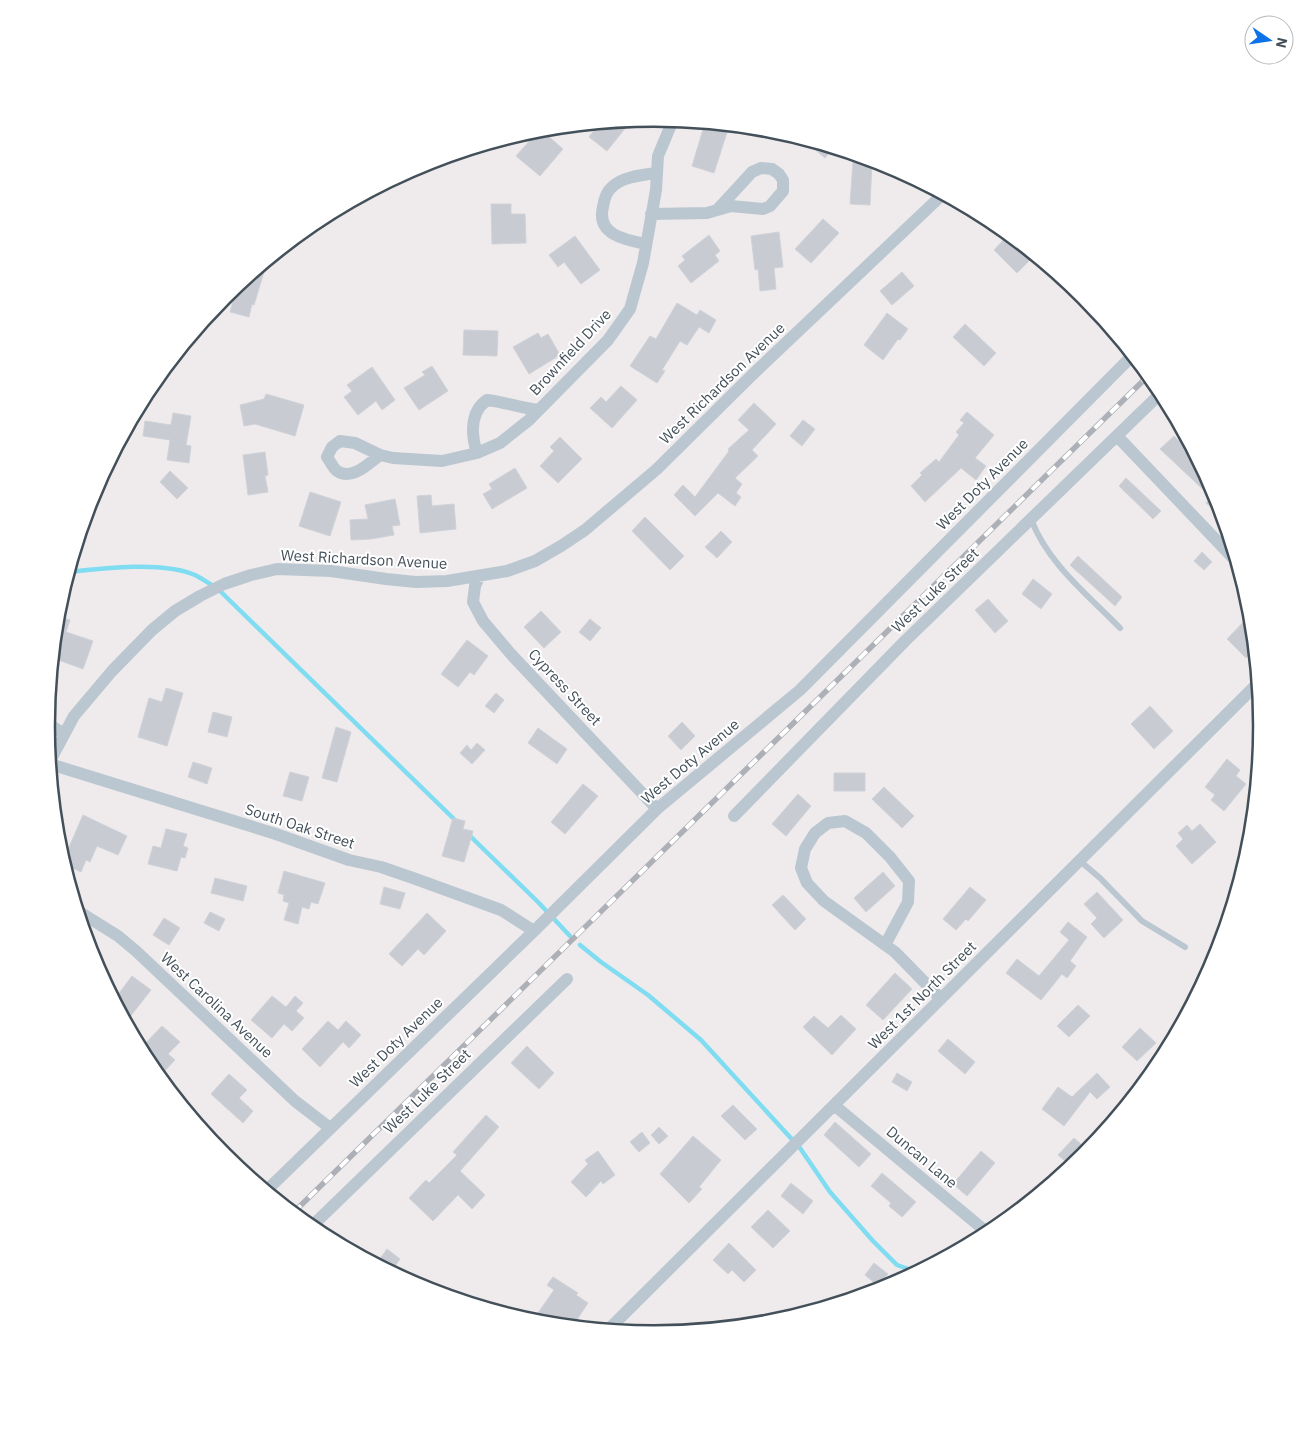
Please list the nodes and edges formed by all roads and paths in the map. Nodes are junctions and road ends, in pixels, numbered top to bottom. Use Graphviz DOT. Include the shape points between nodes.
graph roads {
  1 [pos="670,127"];
  2 [pos="656,173"];
  3 [pos="938,199"];
  4 [pos="718,209"];
  5 [pos="650,214"];
  6 [pos="646,244"];
  7 [pos="1128,360"];
  8 [pos="1156,398"];
  9 [pos="538,410"];
  10 [pos="1117,436"];
  11 [pos="477,452"];
  12 [pos="380,456"];
  13 [pos="1031,519"];
  14 [pos="1228,553"];
  15 [pos="479,577"];
  16 [pos="1120,628"];
  17 [pos="1253,688"];
  18 [pos="55,728"];
  19 [pos="64,734"];
  20 [pos="56,751"];
  21 [pos="56,765"];
  22 [pos="657,809"];
  23 [pos="734,816"];
  24 [pos="1080,861"];
  25 [pos="86,916"];
  26 [pos="534,931"];
  27 [pos="885,944"];
  28 [pos="1184,947"];
  29 [pos="567,979"];
  30 [pos="942,999"];
  31 [pos="834,1106"];
  32 [pos="330,1128"];
  33 [pos="271,1186"];
  34 [pos="317,1222"];
  35 [pos="982,1228"];
  36 [pos="613,1325"];
  1 -- 2 [label="street, Brownfield Drive" via="658,156"];
  2 -- 5 [label="street, Brownfield Drive"];
  2 -- 6 [label="street" via="612,186 605,196 601,213 604,226 614,235"];
  3 -- 15 [label="street, West Richardson Avenue" via="657,469 585,530 535,562"];
  4 -- 4 [label="street" via="770,206 783,191 783,180 772,169 761,168 752,172"];
  4 -- 5 [label="street" via="707,213"];
  5 -- 6 [label="street, Brownfield Drive"];
  6 -- 9 [label="street, Brownfield Drive" via="638,285 624,320"];
  7 -- 22 [label="street, West Doty Avenue" via="800,690"];
  8 -- 10 [label="street, West Luke Street"];
  9 -- 11 [label="street, Brownfield Drive" via="500,443"];
  9 -- 11 [label="street" via="487,400 480,406 474,420"];
  10 -- 13 [label="street, West Luke Street"];
  10 -- 14 [label="street"];
  11 -- 12 [label="street, Brownfield Drive" via="442,461"];
  13 -- 16 [label="lane" via="1051,557"];
  13 -- 23 [label="street, West Luke Street" via="870,676"];
  15 -- 19 [label="street, West Richardson Avenue" via="416,582 331,571 277,569 224,584 175,611 152,630 92,693"];
  15 -- 22 [label="street, Cypress Street" via="474,602 483,621"];
  17 -- 24 [label="street, West 1st North Street"];
  18 -- 19 [label="street"];
  19 -- 20 [label="street, West Richardson Avenue"];
  21 -- 26 [label="street, South Oak Street" via="413,878 501,910"];
  22 -- 26 [label="street, West Doty Avenue"];
  24 -- 28 [label="lane" via="1142,920"];
  24 -- 30 [label="street, West 1st North Street"];
  25 -- 32 [label="street, West Carolina Avenue" via="136,951 295,1101"];
  26 -- 32 [label="street, West Doty Avenue"];
  27 -- 27 [label="street" via="824,901 808,883 801,868 806,849 815,833 828,823 845,821 866,833 908,881 908,902"];
  27 -- 30 [label="street"];
  29 -- 34 [label="street, West Luke Street"];
  30 -- 31 [label="street, West 1st North Street"];
  31 -- 35 [label="street, Duncan Lane"];
  31 -- 36 [label="street, West 1st North Street"];
  32 -- 33 [label="street, West Doty Avenue"];
}
